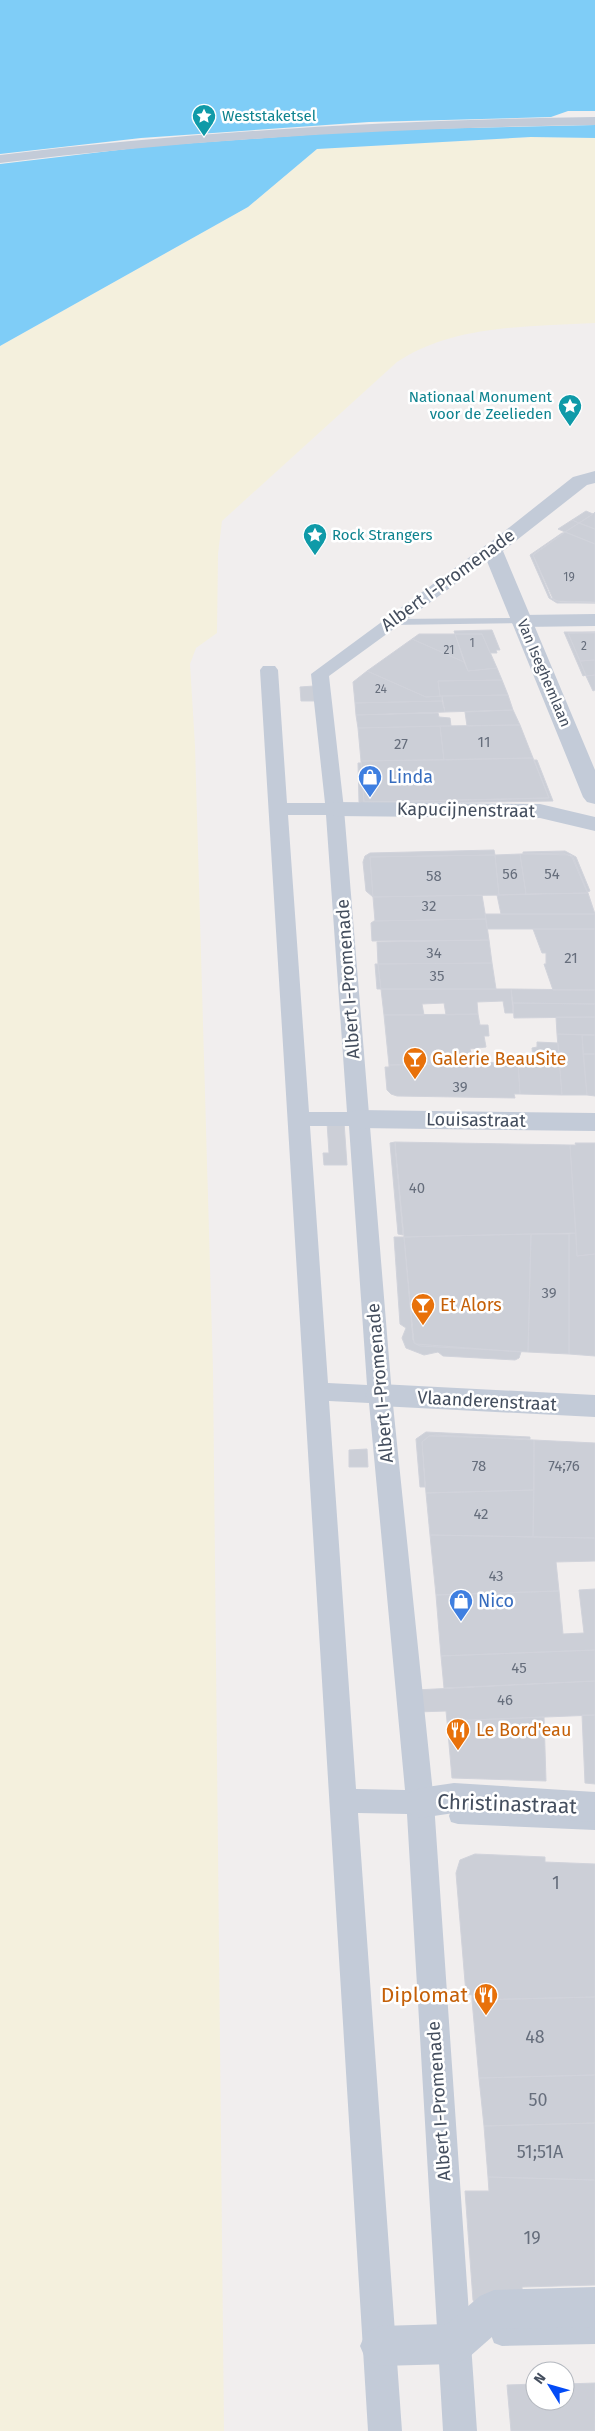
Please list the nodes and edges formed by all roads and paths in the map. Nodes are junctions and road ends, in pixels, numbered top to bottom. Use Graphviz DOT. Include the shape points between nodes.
graph roads {
  1 [pos="595,121"];
  2 [pos="0,160"];
  3 [pos="595,477"];
  4 [pos="492,549"];
  5 [pos="595,620"];
  6 [pos="522,621"];
  7 [pos="390,622"];
  8 [pos="269,670"];
  9 [pos="595,797"];
  10 [pos="280,809"];
  11 [pos="336,809"];
  12 [pos="595,824"];
  13 [pos="299,1119"];
  14 [pos="358,1119"];
  15 [pos="595,1122"];
  16 [pos="317,1391"];
  17 [pos="380,1395"];
  18 [pos="595,1406"];
  19 [pos="342,1800"];
  20 [pos="420,1803"];
  21 [pos="595,1807"];
  22 [pos="458,1816"];
  23 [pos="595,1822"];
  24 [pos="595,2306"];
  25 [pos="595,2334"];
  26 [pos="502,2335"];
  27 [pos="454,2344"];
  28 [pos="380,2346"];
  29 [pos="386,2431"];
  30 [pos="460,2431"];
  1 -- 2 [label="street" via="265,132 146,142"];
  3 -- 4 [label="street, Albert I-Promenade" via="580,481"];
  4 -- 6 [label="street, Van Iseghemlaan"];
  4 -- 7 [label="street, Albert I-Promenade"];
  5 -- 6 [label="street"];
  6 -- 7 [label="lane"];
  6 -- 9 [label="street, Van Iseghemlaan"];
  7 -- 11 [label="street, Albert I-Promenade" via="320,674"];
  8 -- 10 [label="street"];
  10 -- 11 [label="street"];
  10 -- 13 [label="street"];
  11 -- 12 [label="street, Kapucijnenstraat" via="540,810"];
  11 -- 14 [label="street, Albert I-Promenade"];
  13 -- 14 [label="street"];
  13 -- 16 [label="street"];
  14 -- 15 [label="street, Louisastraat"];
  14 -- 17 [label="street, Albert I-Promenade"];
  16 -- 17 [label="street"];
  16 -- 19 [label="street"];
  17 -- 18 [label="street, Vlaanderenstraat"];
  17 -- 20 [label="street, Albert I-Promenade"];
  19 -- 20 [label="street"];
  19 -- 28 [label="street"];
  20 -- 21 [label="street, Christinastraat" via="454,1798"];
  20 -- 27 [label="street, Albert I-Promenade"];
  22 -- 23 [label="lane"];
  24 -- 27 [label="street" via="494,2310"];
  25 -- 26 [label="lane"];
  27 -- 28 [label="street"];
  27 -- 30 [label="street, Albert I-Promenade"];
  28 -- 29 [label="street"];
}
